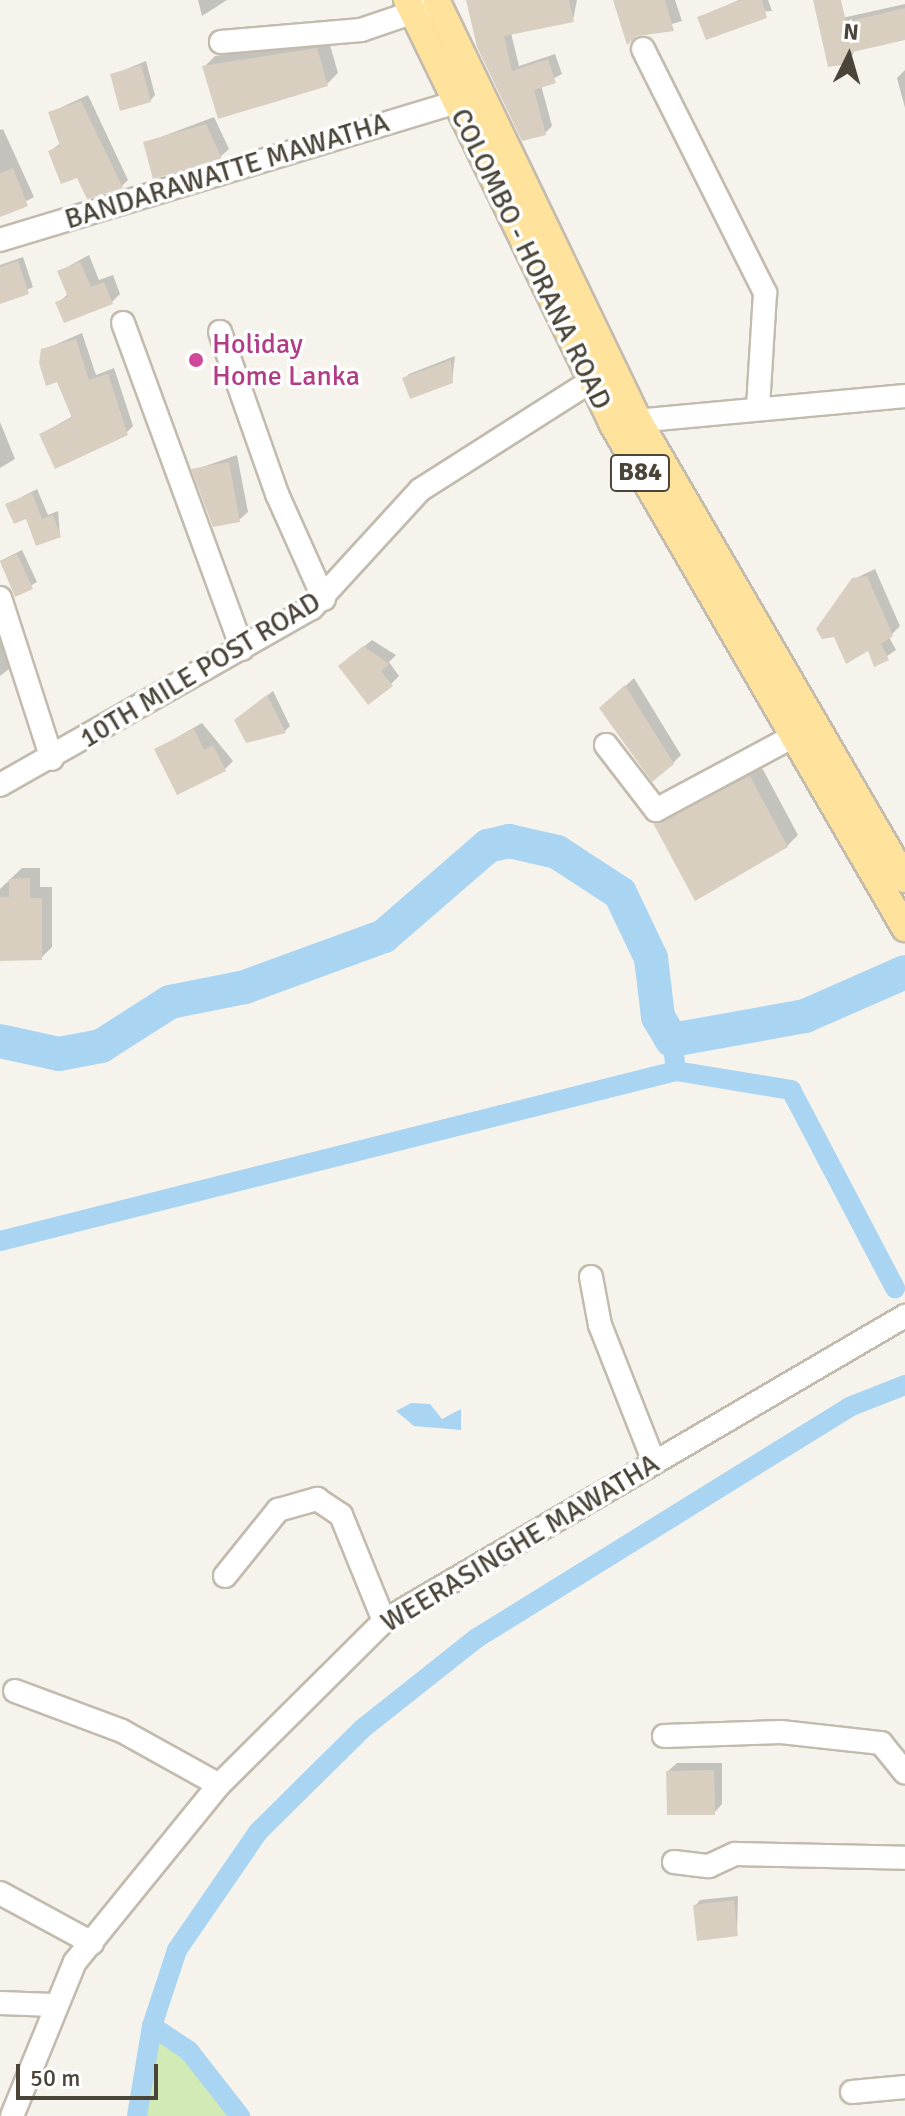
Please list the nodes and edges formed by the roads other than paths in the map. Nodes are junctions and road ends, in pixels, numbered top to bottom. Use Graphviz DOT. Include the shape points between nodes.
graph roads {
  1 [pos="437,2"];
  2 [pos="410,7"];
  3 [pos="221,42"];
  4 [pos="643,49"];
  5 [pos="454,103"];
  6 [pos="0,240"];
  7 [pos="123,323"];
  8 [pos="220,332"];
  9 [pos="616,367"];
  10 [pos="591,379"];
  11 [pos="905,396"];
  12 [pos="758,409"];
  13 [pos="625,422"];
  14 [pos="0,598"];
  15 [pos="324,599"];
  16 [pos="242,649"];
  17 [pos="790,738"];
  18 [pos="606,745"];
  19 [pos="52,759"];
  20 [pos="0,785"];
  21 [pos="905,879"];
  22 [pos="905,928"];
  23 [pos="591,1277"];
  24 [pos="905,1316"];
  25 [pos="654,1462"];
  26 [pos="225,1576"];
  27 [pos="384,1621"];
  28 [pos="15,1691"];
  29 [pos="664,1736"];
  30 [pos="905,1773"];
  31 [pos="219,1785"];
  32 [pos="905,1858"];
  33 [pos="674,1862"];
  34 [pos="0,1893"];
  35 [pos="92,1943"];
  36 [pos="0,2003"];
  37 [pos="53,2005"];
  38 [pos="905,2087"];
  39 [pos="852,2092"];
  40 [pos="12,2116"];
  1 -- 2 [label="street"];
  1 -- 9 [label="main road, COLOMBO - HORANA ROAD / B84"];
  2 -- 3 [label="street" via="361,30"];
  2 -- 5 [label="main road, COLOMBO - HORANA ROAD / B84"];
  4 -- 12 [label="street" via="765,293"];
  5 -- 6 [label="street, BANDARAWATTE MAWATHA"];
  5 -- 10 [label="main road, COLOMBO - HORANA ROAD / B84"];
  7 -- 16 [label="street"];
  8 -- 15 [label="street" via="277,494"];
  9 -- 10 [label="street, 10TH MILE POST ROAD"];
  9 -- 13 [label="main road, COLOMBO - HORANA ROAD / B84"];
  10 -- 13 [label="main road, COLOMBO - HORANA ROAD / B84"];
  10 -- 15 [label="street, 10TH MILE POST ROAD" via="420,490 378,529"];
  11 -- 12 [label="street"];
  12 -- 13 [label="street"];
  13 -- 17 [label="main road, COLOMBO - HORANA ROAD / B84"];
  13 -- 21 [label="main road, COLOMBO - HORANA ROAD / B84"];
  14 -- 19 [label="street"];
  15 -- 16 [label="street, 10TH MILE POST ROAD"];
  16 -- 19 [label="street, 10TH MILE POST ROAD"];
  17 -- 18 [label="street" via="656,810"];
  17 -- 22 [label="main road, COLOMBO - HORANA ROAD / B84"];
  19 -- 20 [label="street, 10TH MILE POST ROAD"];
  23 -- 25 [label="street" via="600,1325"];
  24 -- 25 [label="street, WEERASINGHE MAWATHA"];
  25 -- 27 [label="street, WEERASINGHE MAWATHA"];
  26 -- 27 [label="street" via="278,1510 317,1499 341,1515"];
  27 -- 31 [label="street, WEERASINGHE MAWATHA"];
  28 -- 31 [label="street" via="122,1731"];
  29 -- 30 [label="street" via="781,1732 881,1743"];
  31 -- 35 [label="street, WEERASINGHE MAWATHA"];
  32 -- 33 [label="street" via="735,1854 709,1866"];
  34 -- 35 [label="street"];
  35 -- 37 [label="street, WEERASINGHE MAWATHA"];
  36 -- 37 [label="street"];
  37 -- 40 [label="street, WEERASINGHE MAWATHA"];
  38 -- 39 [label="street"];
}
